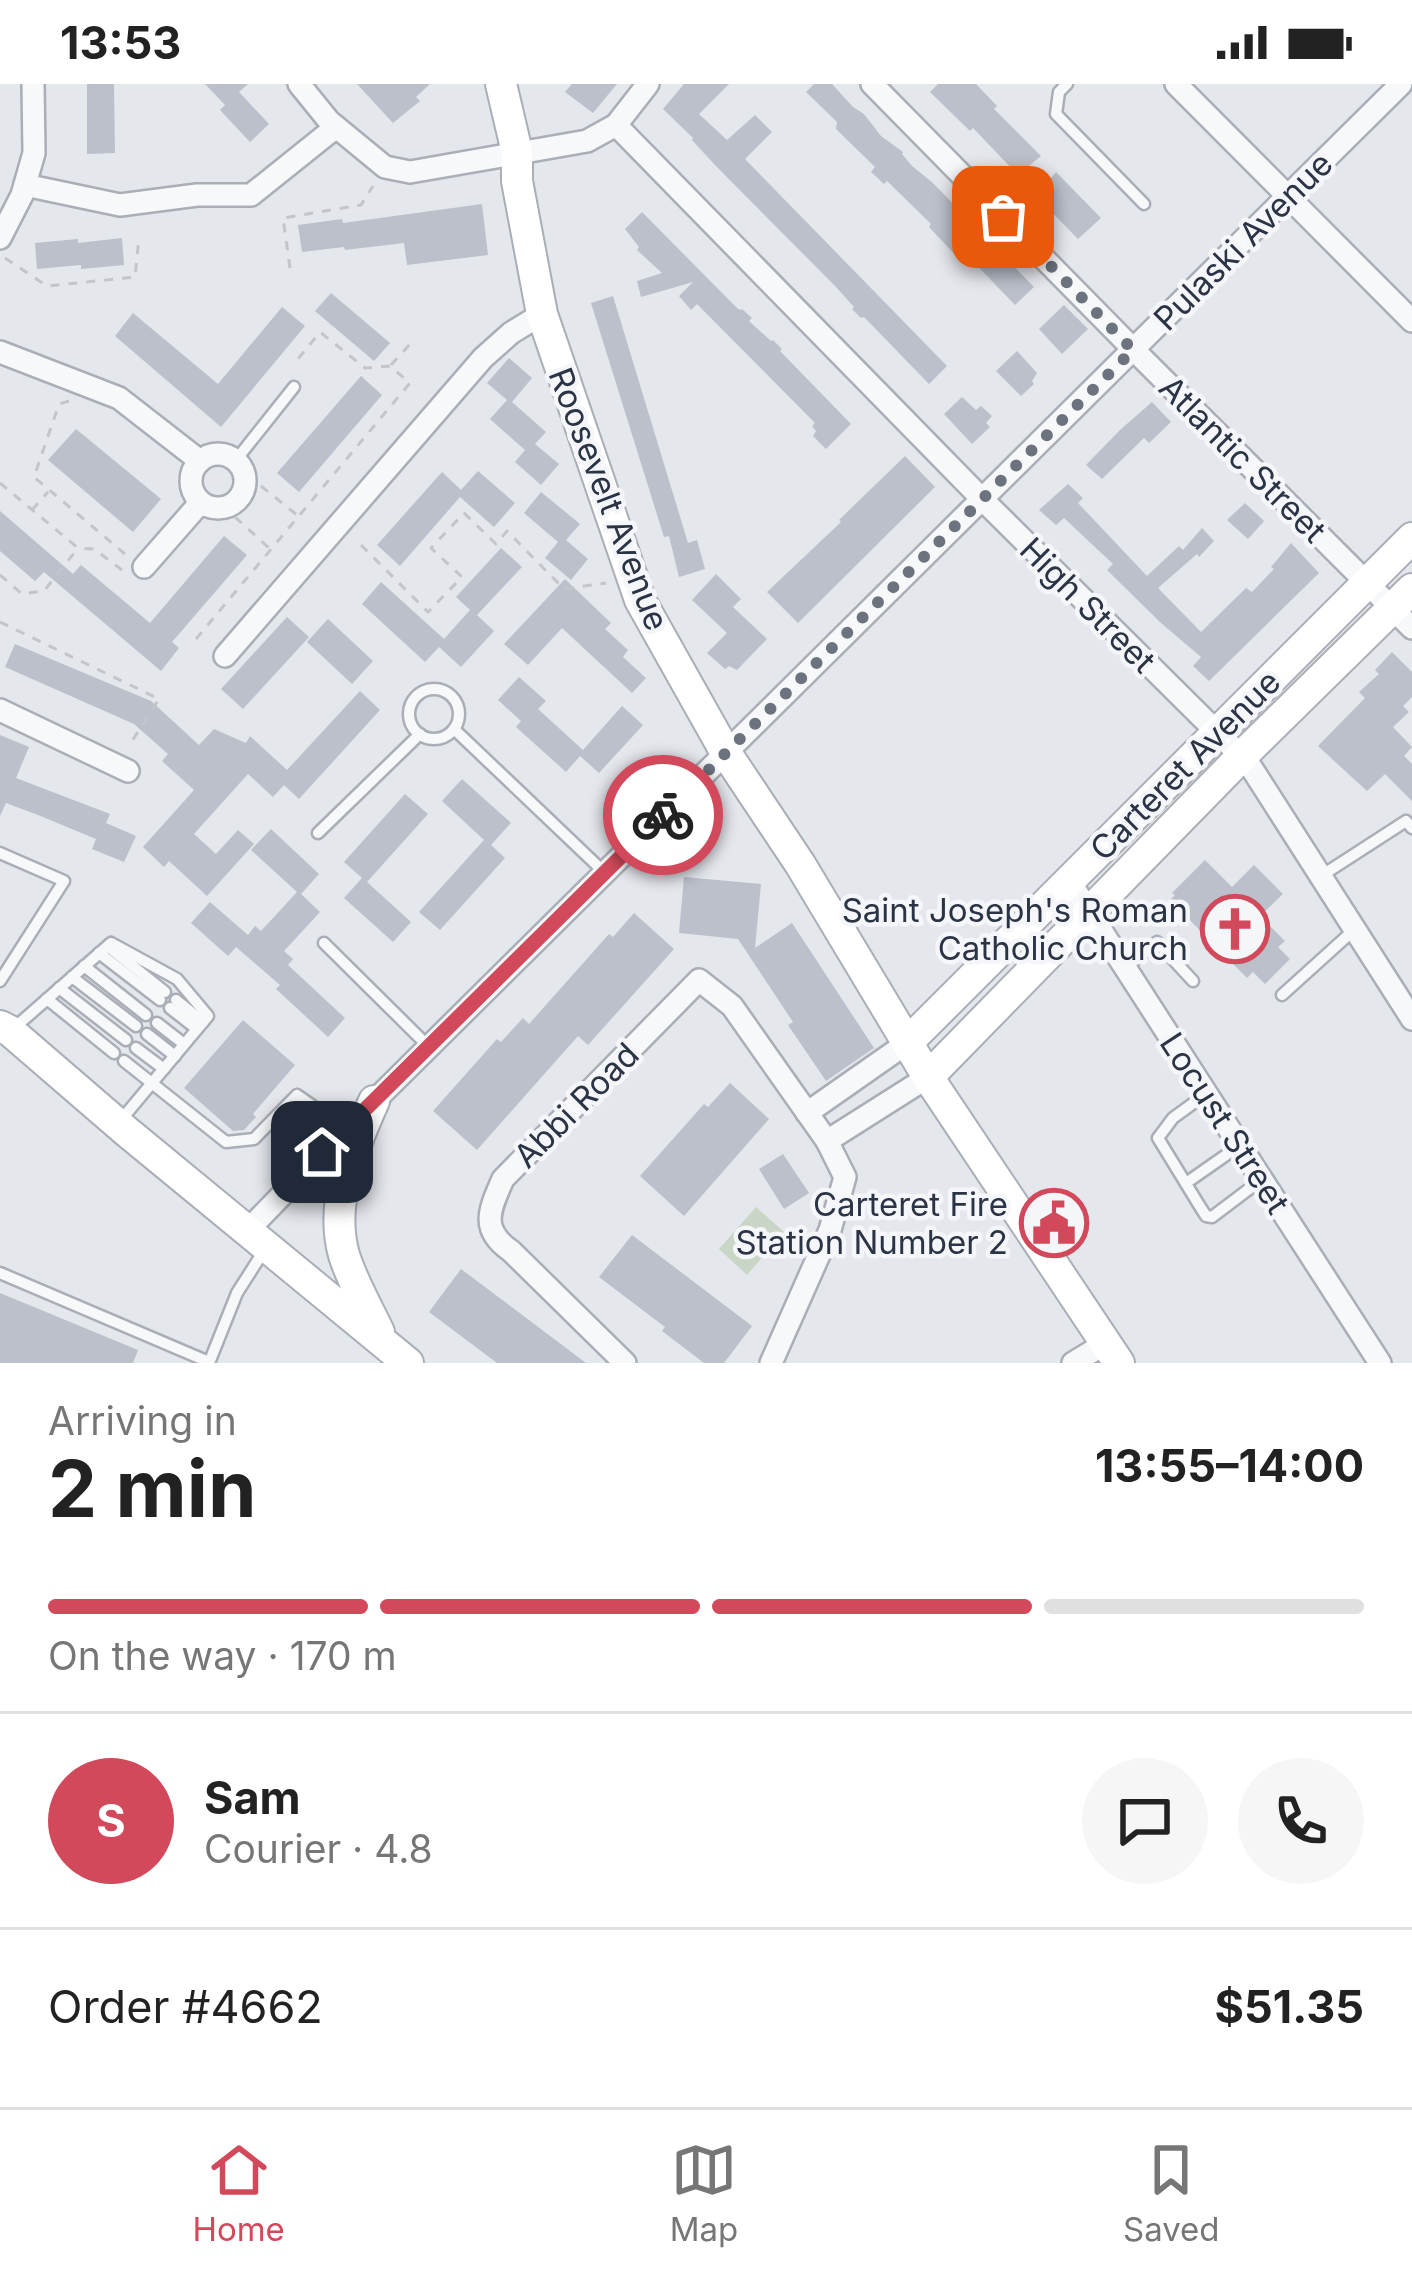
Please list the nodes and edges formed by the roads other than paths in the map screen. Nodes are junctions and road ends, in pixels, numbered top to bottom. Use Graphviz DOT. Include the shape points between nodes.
graph roads {
  1 [pos="33,84"];
  2 [pos="299,84"];
  3 [pos="501,84"];
  4 [pos="648,84"];
  5 [pos="872,84"];
  6 [pos="1067,84"];
  7 [pos="1176,84"];
  8 [pos="1401,84"];
  9 [pos="616,125"];
  10 [pos="336,127"];
  11 [pos="517,152"];
  12 [pos="25,185"];
  13 [pos="1287,196"];
  14 [pos="1144,204"];
  15 [pos="6,215"];
  16 [pos="0,238"];
  17 [pos="542,314"];
  18 [pos="1412,321"];
  19 [pos="1133,350"];
  20 [pos="0,352"];
  21 [pos="294,387"];
  22 [pos="200,460"];
  23 [pos="236,460"];
  24 [pos="983,500"];
  25 [pos="200,502"];
  26 [pos="1412,538"];
  27 [pos="132,565"];
  28 [pos="1367,582"];
  29 [pos="1406,608"];
  30 [pos="224,656"];
  31 [pos="0,710"];
  32 [pos="454,729"];
  33 [pos="420,734"];
  34 [pos="1217,734"];
  35 [pos="726,752"];
  36 [pos="1241,757"];
  37 [pos="128,771"];
  38 [pos="1409,824"];
  39 [pos="318,833"];
  40 [pos="0,853"];
  41 [pos="604,873"];
  42 [pos="1321,876"];
  43 [pos="1070,882"];
  44 [pos="1089,912"];
  45 [pos="1354,929"];
  46 [pos="324,943"];
  47 [pos="103,949"];
  48 [pos="84,966"];
  49 [pos="1125,968"];
  50 [pos="72,977"];
  51 [pos="1192,980"];
  52 [pos="0,981"];
  53 [pos="59,988"];
  54 [pos="1282,994"];
  55 [pos="47,998"];
  56 [pos="1411,1014"];
  57 [pos="200,1025"];
  58 [pos="5,1028"];
  59 [pos="907,1043"];
  60 [pos="184,1044"];
  61 [pos="429,1047"];
  62 [pos="175,1056"];
  63 [pos="164,1069"];
  64 [pos="928,1077"];
  65 [pos="152,1083"];
  66 [pos="1206,1094"];
  67 [pos="374,1101"];
  68 [pos="808,1113"];
  69 [pos="118,1124"];
  70 [pos="346,1129"];
  71 [pos="827,1141"];
  72 [pos="1239,1145"];
  73 [pos="1261,1180"];
  74 [pos="1186,1183"];
  75 [pos="257,1238"];
  76 [pos="0,1273"];
  77 [pos="396,1353"];
  78 [pos="1113,1353"];
  79 [pos="209,1362"];
  80 [pos="626,1363"];
  81 [pos="771,1363"];
  82 [pos="1073,1363"];
  83 [pos="1380,1363"];
  1 -- 12 [label="street" via="34,153"];
  2 -- 10 [label="street"];
  3 -- 11 [label="street, Roosevelt Avenue"];
  4 -- 9 [label="street"];
  5 -- 19 [label="street, Atlantic Street"];
  6 -- 14 [label="lane" via="1056,114"];
  7 -- 13 [label="street"];
  8 -- 13 [label="street, Pulaski Avenue"];
  9 -- 11 [label="street" via="587,141"];
  9 -- 24 [label="street, High Street"];
  10 -- 11 [label="street" via="385,167 410,172"];
  10 -- 12 [label="street" via="251,195 120,205"];
  11 -- 17 [label="street, Roosevelt Avenue"];
  12 -- 15 [label="street"];
  13 -- 18 [label="street"];
  13 -- 19 [label="street, Pulaski Avenue"];
  15 -- 16 [label="street"];
  17 -- 30 [label="street" via="483,358"];
  17 -- 35 [label="street, Roosevelt Avenue" via="640,600"];
  19 -- 24 [label="street, Pulaski Avenue"];
  19 -- 28 [label="street, Atlantic Street"];
  20 -- 22 [label="street" via="119,398"];
  21 -- 23 [label="lane"];
  22 -- 23 [label="street"];
  22 -- 25 [label="street" via="190,482"];
  23 -- 25 [label="street" via="245,478 241,497 225,508"];
  24 -- 34 [label="street, High Street"];
  24 -- 35 [label="street, Pulaski Avenue"];
  25 -- 27 [label="street"];
  26 -- 28 [label="street, Carteret Avenue"];
  28 -- 29 [label="street, Atlantic Street"];
  28 -- 34 [label="street, Carteret Avenue"];
  29 -- 36 [label="street, Carteret Avenue"];
  31 -- 37 [label="street"];
  32 -- 33 [label="lane" via="440,738"];
  32 -- 33 [label="lane" via="455,700 428,689 409,712"];
  32 -- 41 [label="lane"];
  33 -- 39 [label="lane"];
  34 -- 36 [label="street, High Street"];
  34 -- 43 [label="street, Carteret Avenue"];
  35 -- 41 [label="street, Pulaski Avenue"];
  35 -- 59 [label="street, Roosevelt Avenue"];
  36 -- 42 [label="street, High Street"];
  36 -- 44 [label="street, Carteret Avenue"];
  38 -- 42 [label="lane"];
  40 -- 52 [label="lane" via="64,880"];
  41 -- 61 [label="street, Pulaski Avenue"];
  42 -- 45 [label="street, High Street"];
  43 -- 44 [label="street, Locust Street"];
  43 -- 59 [label="street, Carteret Avenue"];
  44 -- 49 [label="street, Locust Street"];
  44 -- 64 [label="street, Carteret Avenue"];
  45 -- 54 [label="lane"];
  45 -- 56 [label="street, High Street"];
  46 -- 61 [label="lane"];
  47 -- 48 [label="lane"];
  47 -- 57 [label="lane"];
  47 -- 57 [label="lane" via="111,943 176,979 208,1016"];
  48 -- 50 [label="lane"];
  48 -- 60 [label="lane"];
  49 -- 51 [label="lane" via="1156,942"];
  49 -- 66 [label="street, Locust Street"];
  50 -- 53 [label="lane"];
  50 -- 62 [label="lane"];
  53 -- 55 [label="lane"];
  53 -- 63 [label="lane"];
  55 -- 58 [label="lane"];
  55 -- 65 [label="lane"];
  57 -- 60 [label="lane"];
  58 -- 69 [label="street"];
  59 -- 64 [label="street, Roosevelt Avenue"];
  59 -- 68 [label="street"];
  60 -- 62 [label="lane"];
  61 -- 67 [label="street, Pulaski Avenue"];
  62 -- 63 [label="lane"];
  63 -- 65 [label="lane"];
  64 -- 71 [label="street"];
  64 -- 78 [label="street, Roosevelt Avenue"];
  65 -- 69 [label="lane"];
  65 -- 70 [label="lane" via="226,1142 254,1139 297,1094"];
  66 -- 72 [label="street, Locust Street"];
  66 -- 74 [label="lane" via="1158,1138"];
  67 -- 70 [label="street, Pulaski Avenue"];
  67 -- 77 [label="street" via="345,1178 339,1228 346,1261"];
  68 -- 71 [label="street, Abbi Road"];
  68 -- 80 [label="street, Abbi Road" via="732,1006 699,980 502,1178 488,1214 496,1240"];
  69 -- 75 [label="street"];
  70 -- 75 [label="street, Pulaski Avenue"];
  71 -- 81 [label="street, Abbi Road" via="844,1177"];
  72 -- 73 [label="street, Locust Street"];
  72 -- 74 [label="lane"];
  73 -- 74 [label="lane" via="1212,1217"];
  73 -- 83 [label="street, Locust Street"];
  75 -- 77 [label="street"];
  75 -- 79 [label="lane"];
  76 -- 79 [label="lane"];
  78 -- 82 [label="street"];
}
